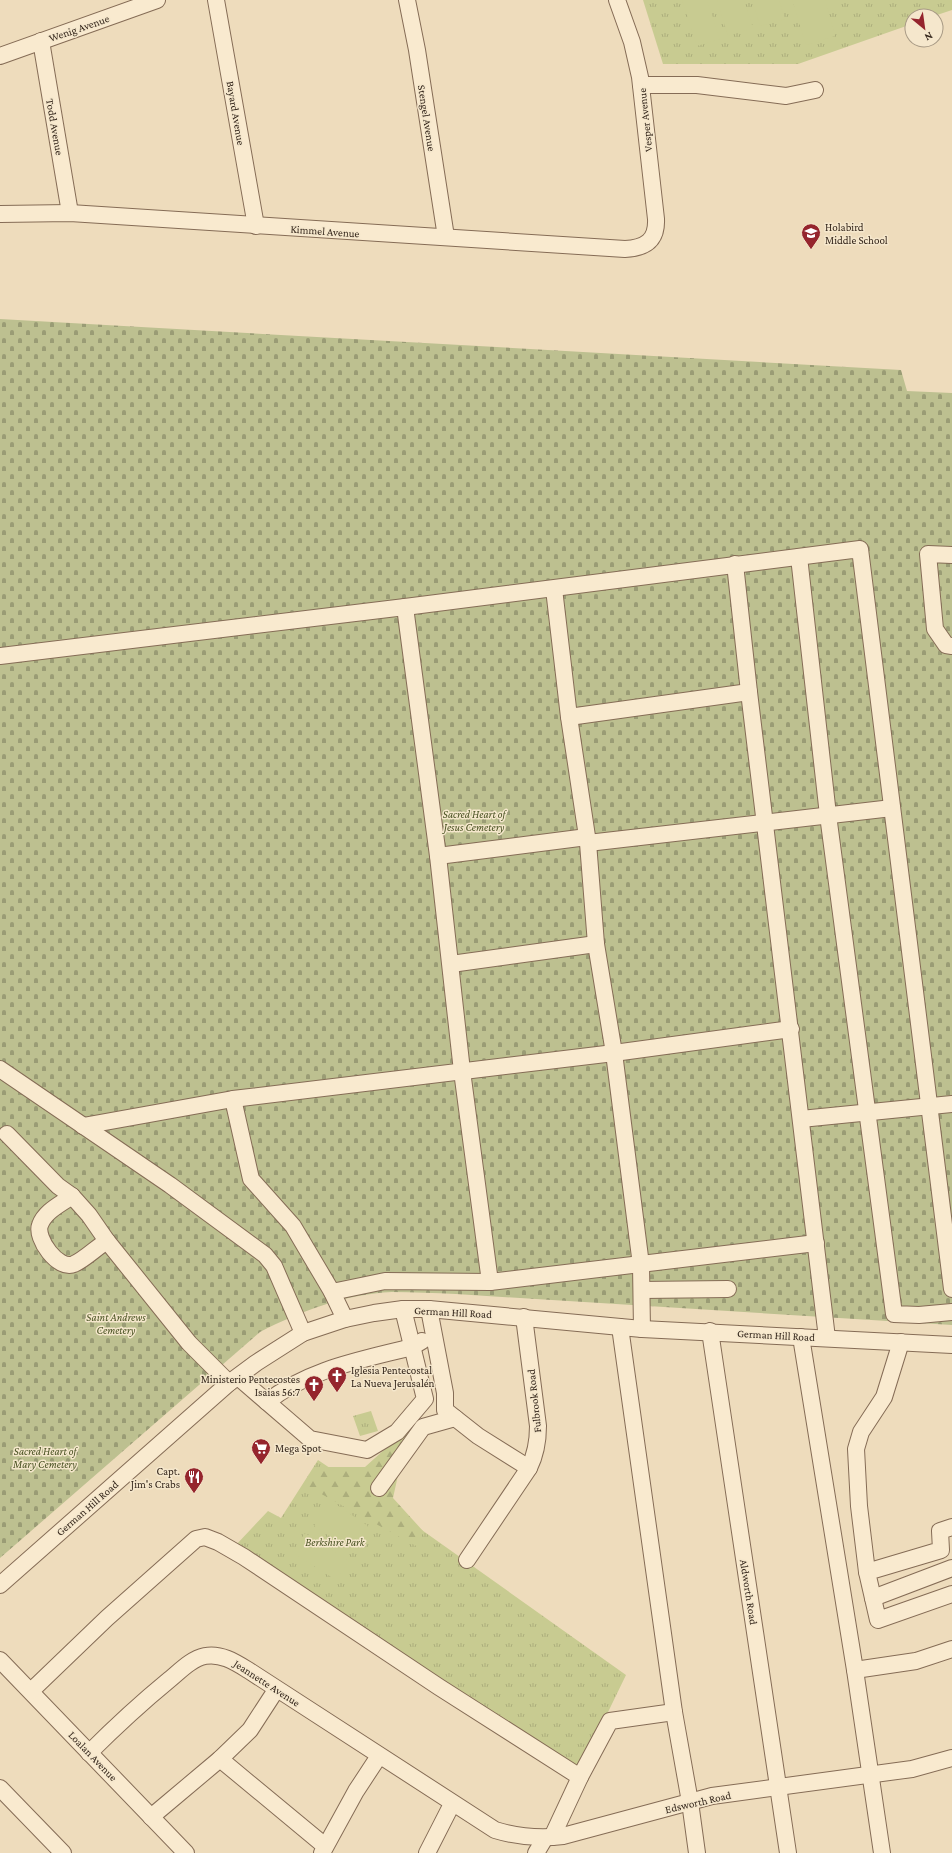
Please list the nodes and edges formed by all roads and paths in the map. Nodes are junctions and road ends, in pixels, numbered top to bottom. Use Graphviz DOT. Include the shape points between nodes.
graph roads {
  1 [pos="157,0"];
  2 [pos="216,0"];
  3 [pos="407,0"];
  4 [pos="617,0"];
  5 [pos="41,41"];
  6 [pos="0,56"];
  7 [pos="641,85"];
  8 [pos="816,90"];
  9 [pos="70,213"];
  10 [pos="0,214"];
  11 [pos="256,226"];
  12 [pos="446,237"];
  13 [pos="649,242"];
  14 [pos="952,555"];
  15 [pos="799,557"];
  16 [pos="735,564"];
  17 [pos="554,589"];
  18 [pos="405,608"];
  19 [pos="952,646"];
  20 [pos="0,656"];
  21 [pos="749,692"];
  22 [pos="569,717"];
  23 [pos="892,808"];
  24 [pos="828,815"];
  25 [pos="765,822"];
  26 [pos="587,840"];
  27 [pos="438,856"];
  28 [pos="596,944"];
  29 [pos="451,964"];
  30 [pos="791,1029"];
  31 [pos="614,1053"];
  32 [pos="0,1069"];
  33 [pos="462,1071"];
  34 [pos="233,1099"];
  35 [pos="952,1104"];
  36 [pos="930,1106"];
  37 [pos="867,1112"];
  38 [pos="802,1118"];
  39 [pos="83,1126"];
  40 [pos="7,1134"];
  41 [pos="72,1196"];
  42 [pos="107,1241"];
  43 [pos="816,1243"];
  44 [pos="641,1265"];
  45 [pos="490,1282"];
  46 [pos="728,1289"];
  47 [pos="952,1289"];
  48 [pos="642,1290"];
  49 [pos="332,1292"];
  50 [pos="403,1309"];
  51 [pos="429,1309"];
  52 [pos="952,1312"];
  53 [pos="524,1317"];
  54 [pos="345,1319"];
  55 [pos="620,1327"];
  56 [pos="642,1329"];
  57 [pos="710,1331"];
  58 [pos="303,1333"];
  59 [pos="433,1335"];
  60 [pos="801,1337"];
  61 [pos="827,1338"];
  62 [pos="901,1342"];
  63 [pos="952,1345"];
  64 [pos="412,1347"];
  65 [pos="233,1380"];
  66 [pos="267,1402"];
  67 [pos="455,1418"];
  68 [pos="529,1468"];
  69 [pos="379,1488"];
  70 [pos="952,1527"];
  71 [pos="940,1550"];
  72 [pos="467,1560"];
  73 [pos="946,1570"];
  74 [pos="867,1572"];
  75 [pos="0,1585"];
  76 [pos="946,1596"];
  77 [pos="872,1598"];
  78 [pos="952,1649"];
  79 [pos="0,1660"];
  80 [pos="855,1670"];
  81 [pos="276,1690"];
  82 [pos="30,1691"];
  83 [pos="674,1712"];
  84 [pos="89,1752"];
  85 [pos="379,1756"];
  86 [pos="952,1758"];
  87 [pos="220,1759"];
  88 [pos="870,1775"];
  89 [pos="580,1777"];
  90 [pos="779,1787"];
  91 [pos="0,1788"];
  92 [pos="690,1802"];
  93 [pos="452,1804"];
  94 [pos="151,1817"];
  95 [pos="548,1838"];
  96 [pos="324,1850"];
  97 [pos="63,1853"];
  98 [pos="186,1853"];
  99 [pos="427,1853"];
  100 [pos="536,1853"];
  101 [pos="697,1853"];
  102 [pos="788,1853"];
  103 [pos="882,1853"];
  1 -- 5 [label="street, Wenig Avenue"];
  2 -- 11 [label="street, Bayard Avenue"];
  3 -- 12 [label="street, Stengel Avenue"];
  4 -- 7 [label="street, Vesper Avenue" via="632,42"];
  5 -- 6 [label="street, Wenig Avenue"];
  5 -- 9 [label="street, Todd Avenue"];
  7 -- 8 [label="street" via="697,85 786,96"];
  7 -- 13 [label="street, Vesper Avenue" via="656,219 654,234"];
  9 -- 10 [label="street, Kimmel Avenue"];
  9 -- 11 [label="street, Kimmel Avenue"];
  11 -- 12 [label="street, Kimmel Avenue"];
  12 -- 13 [label="street, Kimmel Avenue" via="625,249"];
  14 -- 19 [label="street" via="928,554 935,629 946,645"];
  15 -- 16 [label="street"];
  15 -- 23 [label="street" via="860,549"];
  15 -- 24 [label="street"];
  16 -- 17 [label="street"];
  16 -- 21 [label="street"];
  17 -- 18 [label="street"];
  17 -- 22 [label="street"];
  18 -- 20 [label="street"];
  18 -- 27 [label="street"];
  21 -- 22 [label="street"];
  21 -- 25 [label="street"];
  22 -- 26 [label="street"];
  23 -- 24 [label="street"];
  23 -- 36 [label="street"];
  24 -- 25 [label="street"];
  24 -- 37 [label="street"];
  25 -- 26 [label="street"];
  25 -- 30 [label="street"];
  26 -- 27 [label="street"];
  26 -- 28 [label="street"];
  27 -- 29 [label="street"];
  28 -- 29 [label="street"];
  28 -- 31 [label="street"];
  29 -- 33 [label="street"];
  30 -- 31 [label="street"];
  30 -- 38 [label="street"];
  31 -- 33 [label="street"];
  31 -- 44 [label="street"];
  32 -- 39 [label="street"];
  33 -- 34 [label="street"];
  33 -- 45 [label="street"];
  34 -- 39 [label="street"];
  34 -- 49 [label="street" via="252,1179 293,1226"];
  35 -- 36 [label="street"];
  36 -- 37 [label="street"];
  36 -- 47 [label="street"];
  37 -- 38 [label="street"];
  37 -- 52 [label="street" via="894,1314"];
  38 -- 43 [label="street"];
  39 -- 58 [label="street" via="170,1185 265,1255 274,1266"];
  40 -- 41 [label="street" via="58,1186"];
  41 -- 42 [label="street"];
  41 -- 42 [label="street" via="46,1215 40,1226 42,1242 53,1257 64,1265 73,1265"];
  42 -- 65 [label="street" via="189,1343"];
  43 -- 44 [label="street"];
  43 -- 61 [label="street"];
  44 -- 45 [label="street"];
  44 -- 48 [label="street"];
  45 -- 49 [label="street" via="385,1281"];
  46 -- 48 [label="street"];
  48 -- 56 [label="street"];
  49 -- 54 [label="street"];
  50 -- 51 [label="street, German Hill Road"];
  50 -- 54 [label="street, German Hill Road"];
  50 -- 64 [label="street"];
  51 -- 53 [label="street, German Hill Road"];
  51 -- 59 [label="street"];
  53 -- 55 [label="street, German Hill Road"];
  53 -- 68 [label="street, Fulbrook Road" via="538,1426 535,1456"];
  54 -- 58 [label="street, German Hill Road"];
  55 -- 56 [label="street, German Hill Road"];
  55 -- 83 [label="street"];
  56 -- 57 [label="street, German Hill Road"];
  57 -- 60 [label="street, German Hill Road"];
  57 -- 90 [label="street, Aldworth Road"];
  58 -- 65 [label="street, German Hill Road"];
  59 -- 64 [label="street"];
  59 -- 67 [label="street" via="445,1393 445,1410"];
  60 -- 61 [label="street, German Hill Road"];
  60 -- 80 [label="street"];
  61 -- 62 [label="street, German Hill Road"];
  62 -- 63 [label="street, German Hill Road"];
  62 -- 74 [label="street" via="884,1397 860,1432 856,1449 859,1506"];
  64 -- 66 [label="street" via="318,1372 281,1391"];
  64 -- 66 [label="street" via="425,1399 397,1432 367,1450 310,1439"];
  65 -- 66 [label="street"];
  65 -- 75 [label="street, German Hill Road"];
  67 -- 68 [label="street" via="478,1436"];
  67 -- 69 [label="street" via="423,1427"];
  68 -- 72 [label="street, Fulbrook Road"];
  70 -- 71 [label="street" via="940,1531"];
  71 -- 73 [label="street"];
  71 -- 74 [label="street"];
  73 -- 76 [label="street"];
  73 -- 77 [label="street"];
  74 -- 77 [label="street"];
  76 -- 77 [label="street" via="878,1620"];
  78 -- 80 [label="street" via="916,1661"];
  79 -- 82 [label="street, Loalan Avenue"];
  80 -- 88 [label="street"];
  81 -- 84 [label="street, Jeannette Avenue" via="230,1660 219,1656 204,1656 188,1664 139,1704"];
  81 -- 85 [label="street, Jeannette Avenue"];
  81 -- 87 [label="street" via="250,1730"];
  82 -- 84 [label="street, Loalan Avenue"];
  82 -- 89 [label="street" via="196,1539 205,1537 244,1557 438,1687"];
  83 -- 89 [label="street" via="610,1721"];
  83 -- 92 [label="street"];
  84 -- 94 [label="street, Loalan Avenue"];
  85 -- 93 [label="street, Jeannette Avenue"];
  85 -- 96 [label="street" via="356,1791"];
  86 -- 88 [label="street, Edsworth Road" via="912,1769"];
  87 -- 94 [label="street"];
  87 -- 96 [label="street"];
  88 -- 90 [label="street, Edsworth Road"];
  88 -- 103 [label="street"];
  89 -- 95 [label="street"];
  90 -- 92 [label="street, Edsworth Road" via="712,1796"];
  90 -- 102 [label="street, Aldworth Road"];
  91 -- 97 [label="street"];
  92 -- 95 [label="street, Edsworth Road"];
  92 -- 101 [label="street"];
  93 -- 95 [label="street, Edsworth Road" via="495,1830 512,1835"];
  93 -- 99 [label="street"];
  94 -- 98 [label="street, Loalan Avenue"];
  95 -- 100 [label="street"];
}
